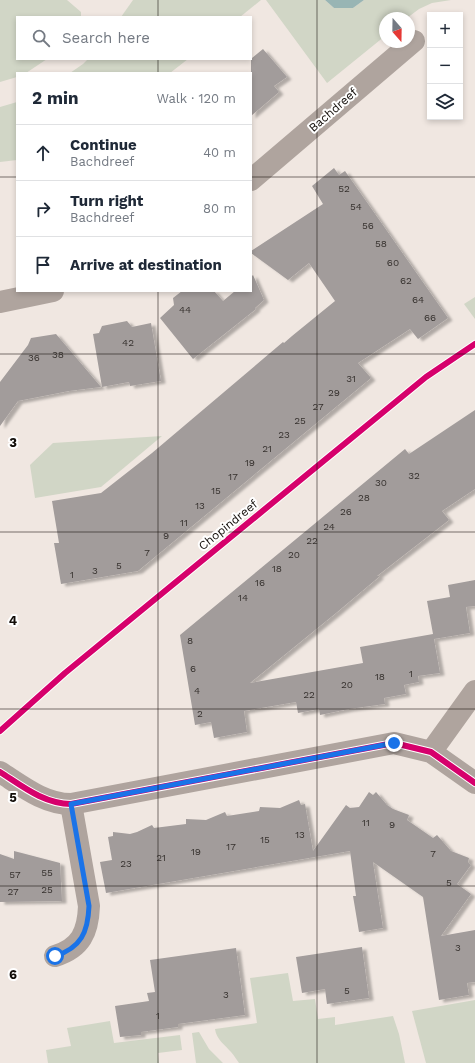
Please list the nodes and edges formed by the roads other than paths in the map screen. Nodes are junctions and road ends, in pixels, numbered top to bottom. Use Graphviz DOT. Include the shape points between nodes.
graph roads {
  1 [pos="406,48"];
  2 [pos="252,179"];
  3 [pos="48,292"];
  4 [pos="0,302"];
  5 [pos="475,691"];
  6 [pos="431,752"];
  7 [pos="0,772"];
  8 [pos="475,783"];
  9 [pos="71,804"];
  10 [pos="55,956"];
  1 -- 2 [label="street, Bachdreef"];
  3 -- 4 [label="street"];
  5 -- 6 [label="street"];
  6 -- 8 [label="street"];
  6 -- 9 [label="street" via="394,743"];
  7 -- 9 [label="street" via="44,799 60,804"];
  9 -- 10 [label="street" via="89,906 89,919 84,935 74,948"];
}
